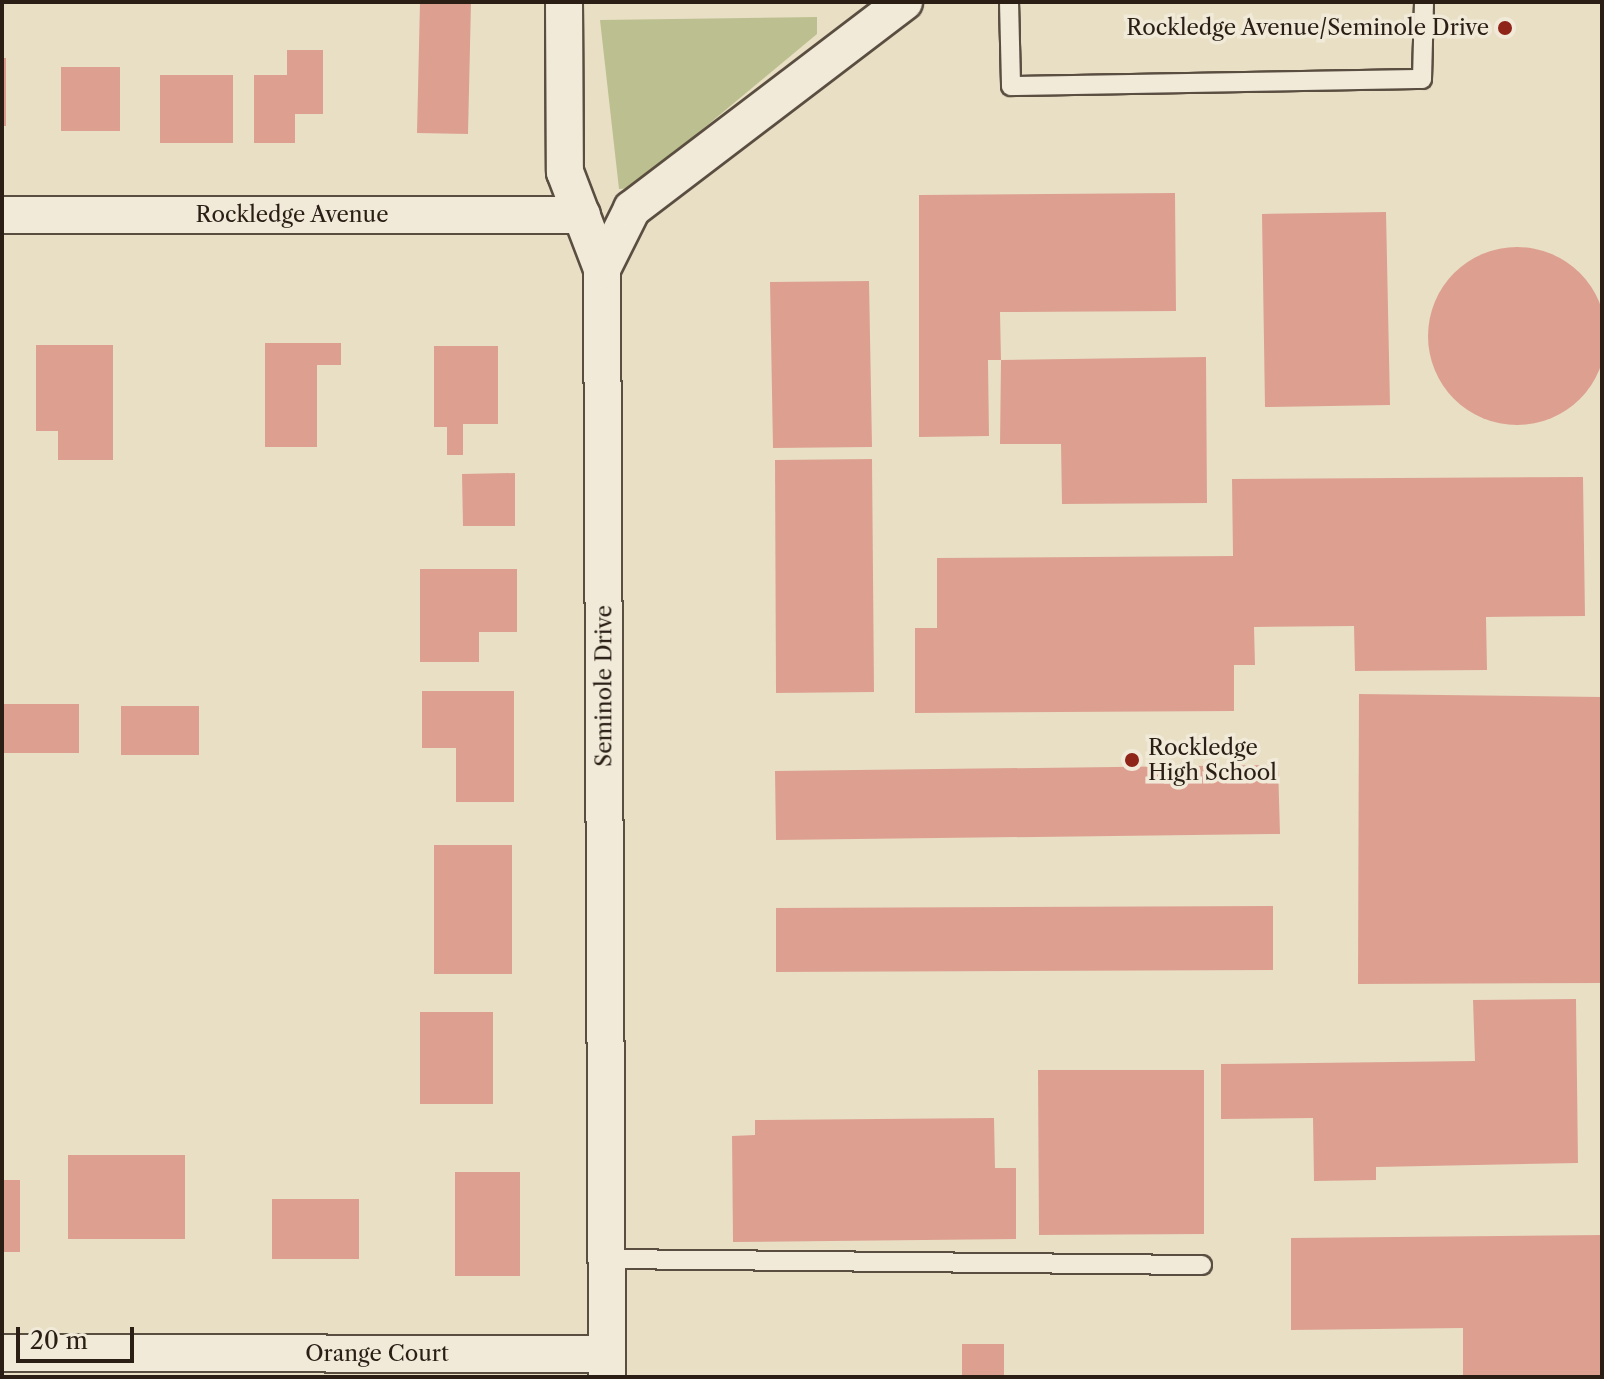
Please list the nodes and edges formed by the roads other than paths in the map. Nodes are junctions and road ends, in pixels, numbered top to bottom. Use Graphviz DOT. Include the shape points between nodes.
graph roads {
  1 [pos="564,2"];
  2 [pos="904,2"];
  3 [pos="1009,2"];
  4 [pos="1424,2"];
  5 [pos="2,215"];
  6 [pos="582,215"];
  7 [pos="602,269"];
  8 [pos="607,1259"];
  9 [pos="1202,1265"];
  10 [pos="2,1353"];
  11 [pos="607,1366"];
  1 -- 6 [label="street, Seminole Drive" via="565,172"];
  2 -- 7 [label="street" via="632,209"];
  3 -- 4 [label="lane" via="1011,86 1422,79"];
  5 -- 6 [label="street, Rockledge Avenue"];
  6 -- 7 [label="street, Seminole Drive"];
  7 -- 8 [label="street, Seminole Drive"];
  8 -- 9 [label="lane"];
  8 -- 11 [label="street, Seminole Drive"];
  10 -- 11 [label="street, Orange Court"];
}
